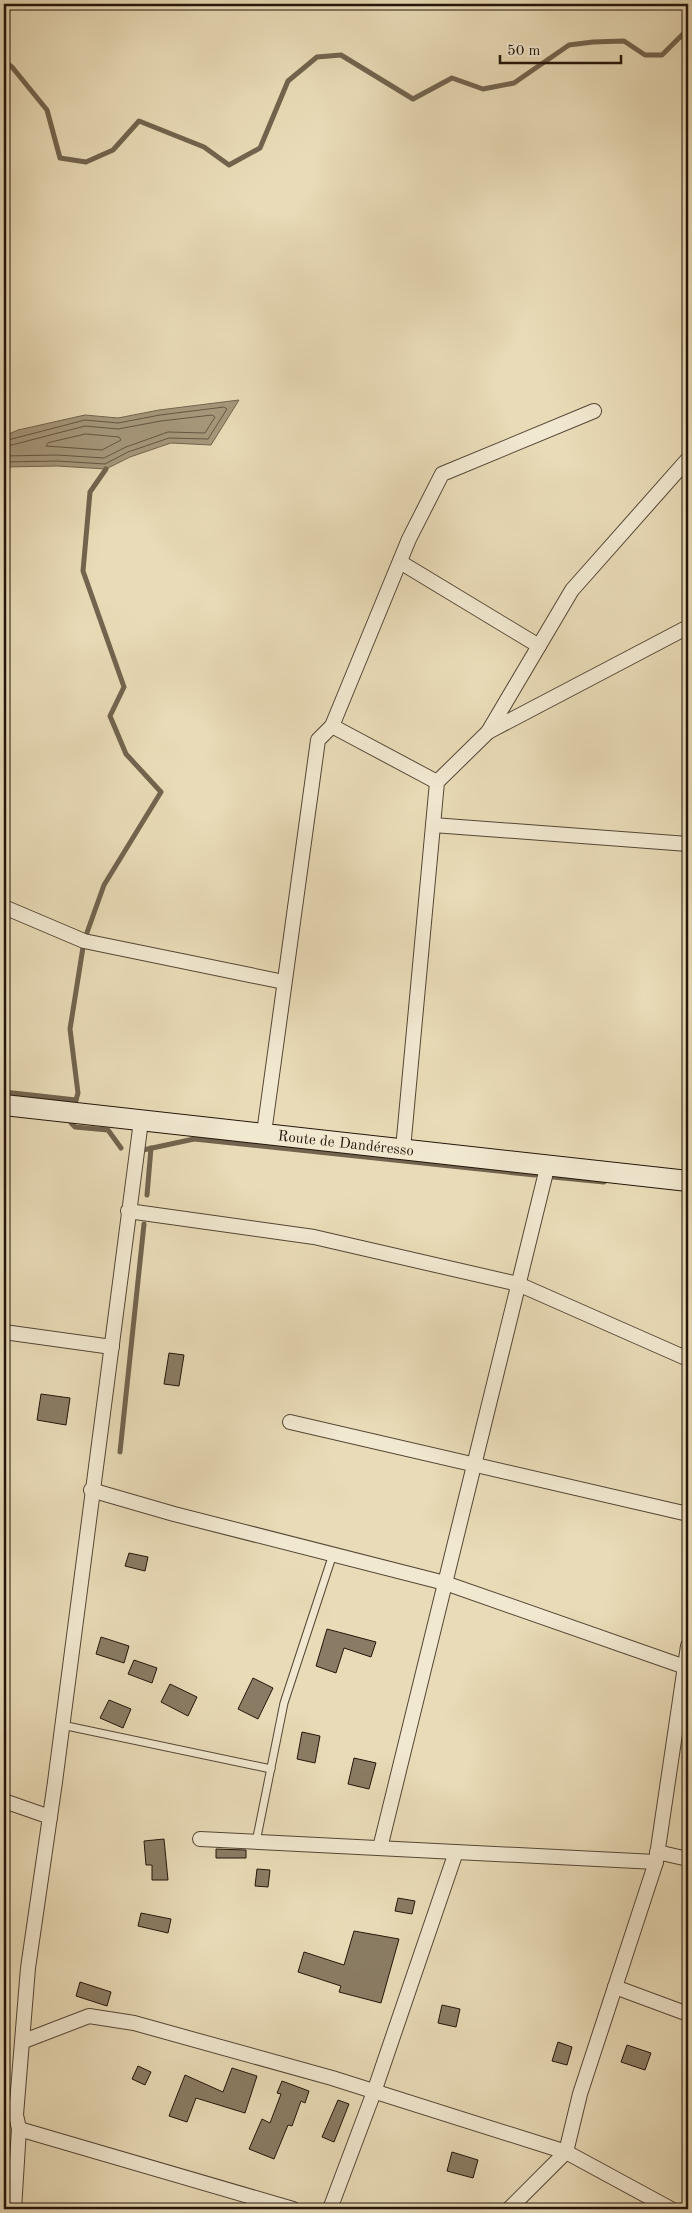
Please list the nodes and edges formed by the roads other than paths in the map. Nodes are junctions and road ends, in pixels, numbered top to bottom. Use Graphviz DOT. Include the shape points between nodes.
graph roads {
  1 [pos="594,411"];
  2 [pos="688,460"];
  3 [pos="400,562"];
  4 [pos="688,627"];
  5 [pos="539,646"];
  6 [pos="332,726"];
  7 [pos="488,732"];
  8 [pos="437,782"];
  9 [pos="433,825"];
  10 [pos="688,844"];
  11 [pos="4,907"];
  12 [pos="284,982"];
  13 [pos="4,1105"];
  14 [pos="141,1121"];
  15 [pos="264,1133"];
  16 [pos="403,1148"];
  17 [pos="548,1164"];
  18 [pos="688,1181"];
  19 [pos="128,1211"];
  20 [pos="518,1284"];
  21 [pos="4,1332"];
  22 [pos="112,1347"];
  23 [pos="688,1359"];
  24 [pos="290,1422"];
  25 [pos="474,1464"];
  26 [pos="91,1490"];
  27 [pos="688,1514"];
  28 [pos="333,1554"];
  29 [pos="445,1583"];
  30 [pos="688,1646"];
  31 [pos="686,1667"];
  32 [pos="62,1725"];
  33 [pos="271,1769"];
  34 [pos="4,1801"];
  35 [pos="50,1817"];
  36 [pos="200,1839"];
  37 [pos="256,1842"];
  38 [pos="380,1848"];
  39 [pos="456,1852"];
  40 [pos="657,1857"];
  41 [pos="688,1859"];
  42 [pos="615,1987"];
  43 [pos="688,2014"];
  44 [pos="24,2041"];
  45 [pos="374,2092"];
  46 [pos="4,2108"];
  47 [pos="18,2122"];
  48 [pos="566,2152"];
  49 [pos="14,2209"];
  50 [pos="293,2209"];
  51 [pos="330,2209"];
  52 [pos="509,2209"];
  53 [pos="671,2209"];
  1 -- 3 [label="street" via="442,474"];
  2 -- 5 [label="street" via="572,590"];
  3 -- 5 [label="street"];
  3 -- 6 [label="street"];
  4 -- 7 [label="street"];
  5 -- 7 [label="street"];
  6 -- 8 [label="street"];
  6 -- 12 [label="street" via="318,740"];
  7 -- 8 [label="street"];
  8 -- 9 [label="street"];
  9 -- 10 [label="street"];
  9 -- 16 [label="street"];
  11 -- 12 [label="street" via="84,941"];
  12 -- 15 [label="street"];
  13 -- 14 [label="street, Route de Dandéresso"];
  14 -- 15 [label="street, Route de Dandéresso"];
  14 -- 19 [label="street"];
  15 -- 16 [label="street, Route de Dandéresso"];
  16 -- 17 [label="street, Route de Dandéresso"];
  17 -- 18 [label="street, Route de Dandéresso"];
  17 -- 20 [label="street"];
  19 -- 20 [label="street" via="314,1237"];
  19 -- 22 [label="street"];
  20 -- 23 [label="street"];
  20 -- 25 [label="street"];
  21 -- 22 [label="street"];
  22 -- 26 [label="street"];
  24 -- 25 [label="street"];
  25 -- 27 [label="street"];
  25 -- 29 [label="street"];
  26 -- 28 [label="street"];
  26 -- 32 [label="street"];
  28 -- 29 [label="street"];
  28 -- 33 [label="lane" via="284,1703"];
  29 -- 31 [label="street"];
  29 -- 38 [label="street"];
  30 -- 31 [label="street"];
  31 -- 40 [label="street"];
  32 -- 33 [label="lane"];
  32 -- 35 [label="street"];
  33 -- 37 [label="lane"];
  34 -- 35 [label="street"];
  35 -- 44 [label="street" via="28,1968"];
  36 -- 37 [label="street"];
  37 -- 38 [label="street"];
  38 -- 39 [label="street"];
  39 -- 40 [label="street"];
  39 -- 45 [label="street"];
  40 -- 41 [label="street"];
  40 -- 42 [label="street"];
  42 -- 43 [label="street"];
  42 -- 48 [label="street" via="580,2094"];
  44 -- 45 [label="street" via="89,2016 134,2023"];
  44 -- 47 [label="street"];
  45 -- 48 [label="street"];
  45 -- 51 [label="street"];
  46 -- 47 [label="street"];
  47 -- 49 [label="street"];
  47 -- 50 [label="street"];
  48 -- 52 [label="street"];
  48 -- 53 [label="street"];
}
